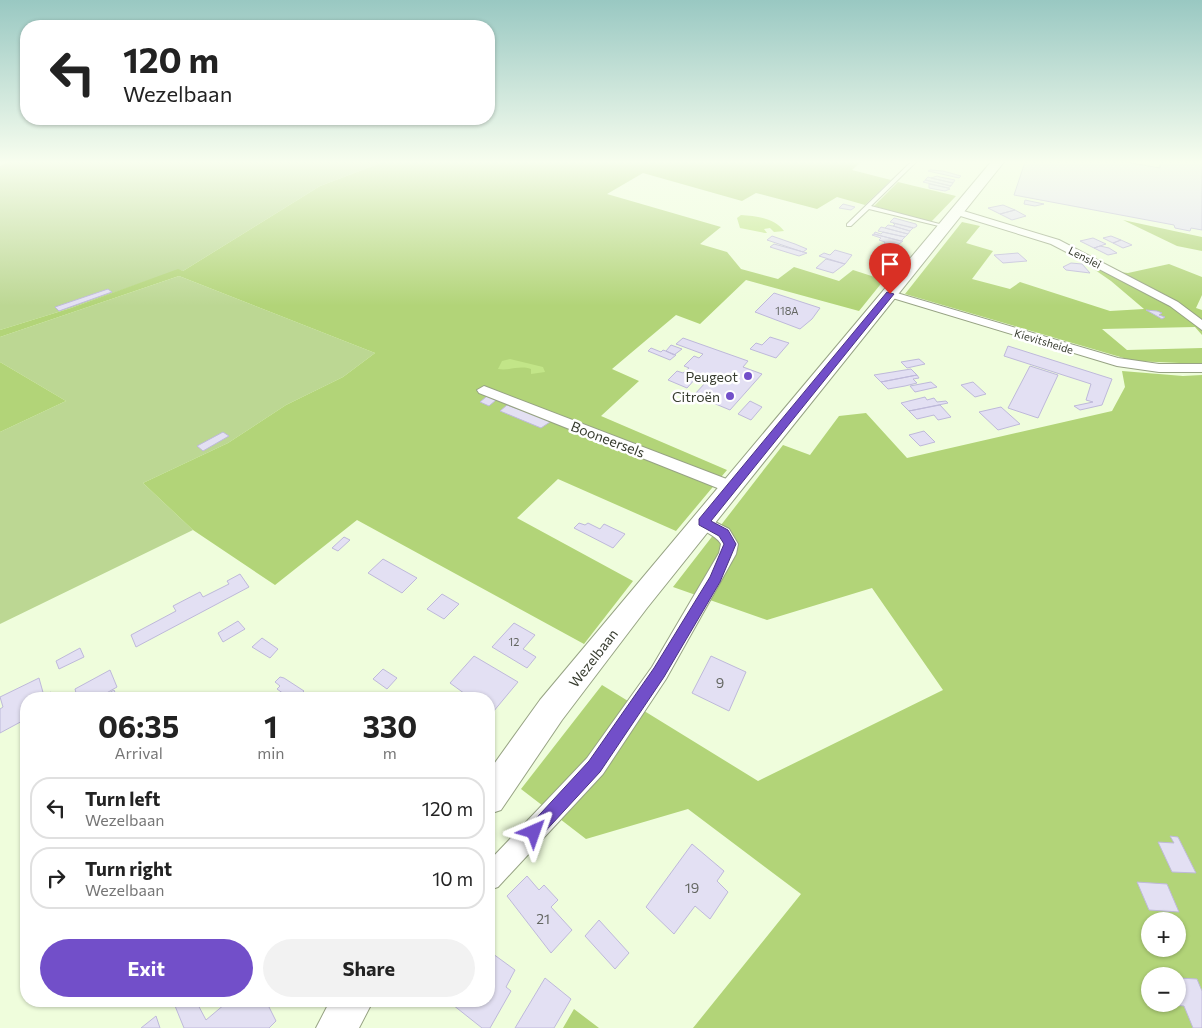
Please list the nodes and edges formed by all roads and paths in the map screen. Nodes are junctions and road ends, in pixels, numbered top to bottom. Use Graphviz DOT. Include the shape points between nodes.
graph roads {
  1 [pos="864,210"];
  2 [pos="879,210"];
  3 [pos="957,212"];
  4 [pos="849,225"];
  5 [pos="945,227"];
  6 [pos="890,294"];
  7 [pos="1202,326"];
  8 [pos="1202,368"];
  9 [pos="484,390"];
  10 [pos="731,487"];
  11 [pos="703,522"];
  12 [pos="495,789"];
  13 [pos="495,872"];
  14 [pos="349,1007"];
  15 [pos="336,1028"];
  1 -- 4 [label="lane"];
  2 -- 5 [label="lane"];
  3 -- 5 [label="street, Wezelbaan"];
  3 -- 7 [label="street, Lenslei" via="1055,242 1174,304"];
  5 -- 6 [label="street, Wezelbaan"];
  6 -- 8 [label="street, Kievitsheide" via="1116,362 1159,368"];
  6 -- 10 [label="street, Wezelbaan"];
  9 -- 10 [label="street, Booneersels"];
  10 -- 11 [label="street, Wezelbaan"];
  11 -- 12 [label="street, Wezelbaan" via="551,710"];
  11 -- 13 [label="street" via="723,533 730,544 729,549 664,665 595,766"];
  14 -- 15 [label="street"];
}
